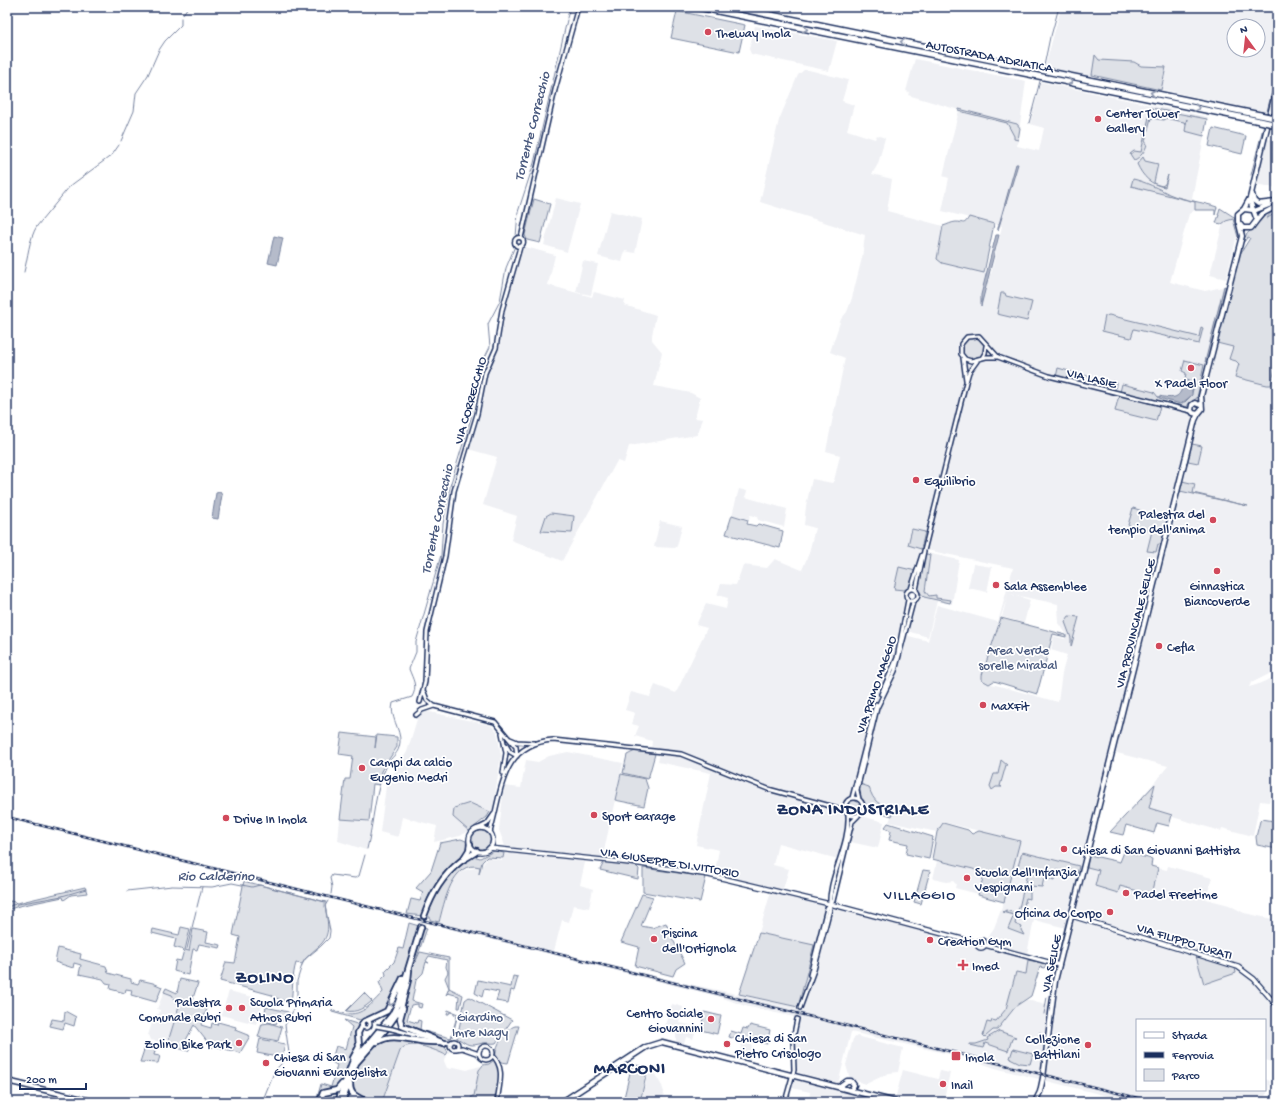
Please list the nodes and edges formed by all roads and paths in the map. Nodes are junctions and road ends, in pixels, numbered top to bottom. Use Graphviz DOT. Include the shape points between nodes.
graph roads {
  1 [pos="578,7"];
  2 [pos="698,7"];
  3 [pos="732,7"];
  4 [pos="1277,86"];
  5 [pos="1260,118"];
  6 [pos="1276,122"];
  7 [pos="1252,189"];
  8 [pos="1250,198"];
  9 [pos="1276,203"];
  10 [pos="1244,209"];
  11 [pos="1253,210"];
  12 [pos="1257,220"];
  13 [pos="1239,224"];
  14 [pos="1248,228"];
  15 [pos="1242,236"];
  16 [pos="521,238"];
  17 [pos="520,247"];
  18 [pos="986,344"];
  19 [pos="963,356"];
  20 [pos="998,357"];
  21 [pos="982,358"];
  22 [pos="978,361"];
  23 [pos="966,382"];
  24 [pos="1201,396"];
  25 [pos="1195,403"];
  26 [pos="1200,405"];
  27 [pos="1192,410"];
  28 [pos="1198,414"];
  29 [pos="1195,420"];
  30 [pos="923,554"];
  31 [pos="911,589"];
  32 [pos="916,590"];
  33 [pos="908,600"];
  34 [pos="913,602"];
  35 [pos="424,691"];
  36 [pos="430,704"];
  37 [pos="416,715"];
  38 [pos="502,732"];
  39 [pos="503,737"];
  40 [pos="509,739"];
  41 [pos="536,743"];
  42 [pos="517,756"];
  43 [pos="503,779"];
  44 [pos="852,798"];
  45 [pos="859,799"];
  46 [pos="844,805"];
  47 [pos="497,807"];
  48 [pos="837,807"];
  49 [pos="845,810"];
  50 [pos="848,815"];
  51 [pos="858,816"];
  52 [pos="477,829"];
  53 [pos="1092,830"];
  54 [pos="490,832"];
  55 [pos="492,842"];
  56 [pos="470,844"];
  57 [pos="489,848"];
  58 [pos="506,849"];
  59 [pos="477,851"];
  60 [pos="462,861"];
  61 [pos="830,904"];
  62 [pos="424,916"];
  63 [pos="1072,916"];
  64 [pos="421,927"];
  65 [pos="1059,965"];
  66 [pos="409,966"];
  67 [pos="405,975"];
  68 [pos="408,980"];
  69 [pos="1277,1006"];
  70 [pos="800,1008"];
  71 [pos="797,1019"];
  72 [pos="369,1021"];
  73 [pos="362,1025"];
  74 [pos="376,1026"];
  75 [pos="368,1027"];
  76 [pos="444,1043"];
  77 [pos="457,1043"];
  78 [pos="450,1045"];
  79 [pos="369,1048"];
  80 [pos="456,1049"];
  81 [pos="480,1049"];
  82 [pos="480,1054"];
  83 [pos="491,1056"];
  84 [pos="349,1072"];
  85 [pos="793,1075"];
  86 [pos="7,1081"];
  87 [pos="845,1086"];
  88 [pos="852,1088"];
  89 [pos="331,1091"];
  90 [pos="357,1098"];
  91 [pos="95,1102"];
  92 [pos="320,1102"];
  93 [pos="337,1102"];
  94 [pos="344,1102"];
  95 [pos="366,1102"];
  96 [pos="497,1102"];
  97 [pos="562,1102"];
  98 [pos="785,1102"];
  99 [pos="896,1102"];
  100 [pos="1035,1102"];
  1 -- 16 [label="street, VIA CORRECCHIO" via="555,90"];
  2 -- 5 [label="highway, AUTOSTRADA ADRIATICA, one-way"];
  5 -- 3 [label="highway, AUTOSTRADA ADRIATICA, one-way"];
  4 -- 7 [label="main road"];
  5 -- 6 [label="highway, AUTOSTRADA ADRIATICA, bridge"];
  7 -- 8 [label="main road"];
  7 -- 9 [label="main road" via="1254,200 1258,204"];
  8 -- 10 [label="main road"];
  8 -- 11 [label="main road"];
  9 -- 11 [label="main road"];
  9 -- 12 [label="main road, VIA PROVINCIALE SELICE"];
  10 -- 11 [label="main road"];
  10 -- 13 [label="main road" via="1237,217"];
  11 -- 12 [label="main road"];
  12 -- 14 [label="main road, VIA PROVINCIALE SELICE" via="1255,225"];
  13 -- 14 [label="main road" via="1243,228"];
  13 -- 15 [label="main road, VIA PROVINCIALE SELICE"];
  14 -- 15 [label="main road, VIA PROVINCIALE SELICE"];
  15 -- 24 [label="main road, VIA PROVINCIALE SELICE"];
  16 -- 17 [label="street, VIA CORRECCHIO" via="524,242"];
  16 -- 17 [label="street, VIA CORRECCHIO" via="516,238 514,242"];
  17 -- 35 [label="street, VIA CORRECCHIO" via="502,310 496,348 485,373 477,414 454,491 445,558 427,632"];
  18 -- 19 [label="street, VIA LASIE" via="979,336 967,337 960,347"];
  18 -- 20 [label="street, VIA LASIE"];
  18 -- 21 [label="street"];
  19 -- 22 [label="street" via="971,361"];
  19 -- 23 [label="street, VIA PRIMO MAGGIO"];
  20 -- 21 [label="street, VIA LASIE"];
  20 -- 27 [label="street, VIA LASIE" via="1048,376"];
  21 -- 22 [label="street"];
  22 -- 23 [label="street, VIA PRIMO MAGGIO" via="969,372"];
  23 -- 30 [label="street, VIA PRIMO MAGGIO"];
  24 -- 25 [label="main road, VIA PROVINCIALE SELICE"];
  24 -- 26 [label="main road, VIA PROVINCIALE SELICE"];
  25 -- 26 [label="main road"];
  25 -- 27 [label="main road, VIA PROVINCIALE SELICE"];
  26 -- 28 [label="main road, VIA PROVINCIALE SELICE" via="1202,409"];
  27 -- 28 [label="main road"];
  27 -- 29 [label="main road"];
  28 -- 29 [label="main road, VIA PROVINCIALE SELICE"];
  29 -- 53 [label="main road, VIA PROVINCIALE SELICE"];
  30 -- 31 [label="street, VIA PRIMO MAGGIO"];
  30 -- 32 [label="street, VIA PRIMO MAGGIO"];
  31 -- 32 [label="street"];
  31 -- 33 [label="street, VIA PRIMO MAGGIO" via="906,594"];
  32 -- 34 [label="street, VIA PRIMO MAGGIO" via="919,596"];
  33 -- 34 [label="street"];
  33 -- 44 [label="street, VIA PRIMO MAGGIO" via="897,658 874,708"];
  34 -- 45 [label="street, VIA PRIMO MAGGIO" via="895,671 877,708 857,790"];
  35 -- 36 [label="street"];
  35 -- 36 [label="street, VIA CORRECCHIO" via="420,702"];
  36 -- 37 [label="street"];
  36 -- 38 [label="street" via="492,720"];
  38 -- 39 [label="street"];
  38 -- 40 [label="street"];
  39 -- 42 [label="street" via="510,752"];
  39 -- 43 [label="street" via="506,753"];
  40 -- 41 [label="street"];
  40 -- 42 [label="street" via="518,750"];
  41 -- 42 [label="street"];
  41 -- 48 [label="street" via="559,740 677,753 776,791"];
  42 -- 43 [label="street" via="508,766"];
  43 -- 47 [label="street"];
  44 -- 45 [label="street"];
  44 -- 46 [label="street"];
  45 -- 51 [label="street, VIA PRIMO MAGGIO" via="863,808"];
  46 -- 48 [label="street"];
  46 -- 49 [label="street"];
  47 -- 52 [label="street" via="487,824"];
  47 -- 54 [label="street"];
  48 -- 49 [label="street"];
  49 -- 50 [label="street"];
  50 -- 51 [label="street"];
  50 -- 61 [label="street, VIA PRIMO MAGGIO"];
  51 -- 61 [label="street, VIA PRIMO MAGGIO" via="852,822 833,901"];
  52 -- 54 [label="main road" via="484,828"];
  52 -- 56 [label="main road" via="470,835"];
  53 -- 63 [label="main road, VIA SELICE"];
  54 -- 55 [label="main road"];
  55 -- 57 [label="main road"];
  55 -- 58 [label="main road, VIA GIUSEPPE DI VITTORIO"];
  56 -- 59 [label="main road"];
  56 -- 60 [label="highway"];
  57 -- 58 [label="main road, VIA GIUSEPPE DI VITTORIO"];
  57 -- 59 [label="main road" via="482,852"];
  58 -- 61 [label="main road, VIA GIUSEPPE DI VITTORIO" via="640,864 700,874"];
  59 -- 60 [label="highway"];
  60 -- 62 [label="highway" via="442,879"];
  61 -- 65 [label="main road, VIA GIUSEPPE DI VITTORIO" via="977,943 980,948 985,945"];
  61 -- 70 [label="street, VIA PRIMO MAGGIO"];
  63 -- 65 [label="main road, VIA SELICE"];
  63 -- 69 [label="main road, VIA FILIPPO TURATI" via="1238,967 1254,979"];
  64 -- 66 [label="highway"];
  65 -- 100 [label="main road, VIA SELICE" via="1054,985 1043,1078"];
  66 -- 67 [label="highway"];
  66 -- 68 [label="highway"];
  67 -- 72 [label="highway, one-way" via="387,1011"];
  67 -- 84 [label="highway" via="392,1015 356,1057"];
  68 -- 76 [label="highway" via="400,1019 402,1026"];
  68 -- 79 [label="highway" via="396,1017"];
  71 -- 85 [label="street" via="793,1039"];
  72 -- 73 [label="street" via="363,1021"];
  72 -- 74 [label="street"];
  72 -- 75 [label="street"];
  73 -- 75 [label="street"];
  73 -- 84 [label="highway" via="358,1033 359,1047"];
  74 -- 75 [label="street"];
  74 -- 76 [label="street, bridge"];
  76 -- 78 [label="street"];
  76 -- 79 [label="highway" via="388,1037"];
  77 -- 78 [label="street" via="454,1041"];
  77 -- 80 [label="street"];
  77 -- 81 [label="street"];
  78 -- 80 [label="street" via="452,1049"];
  79 -- 84 [label="highway"];
  80 -- 82 [label="street" via="462,1048"];
  81 -- 82 [label="street"];
  81 -- 83 [label="street" via="490,1047"];
  82 -- 83 [label="street" via="484,1059"];
  83 -- 96 [label="street" via="498,1060 501,1071"];
  84 -- 89 [label="highway" via="340,1087"];
  84 -- 90 [label="highway" via="350,1090"];
  84 -- 93 [label="highway"];
  84 -- 94 [label="highway"];
  85 -- 87 [label="main road"];
  85 -- 97 [label="main road" via="658,1042 639,1051"];
  85 -- 98 [label="street"];
  86 -- 91 [label="main road"];
  87 -- 88 [label="main road"];
  87 -- 88 [label="main road" via="851,1081"];
  88 -- 99 [label="main road"];
  89 -- 92 [label="highway" via="323,1093"];
  89 -- 93 [label="highway"];
  90 -- 94 [label="highway"];
  90 -- 95 [label="highway"];
}
